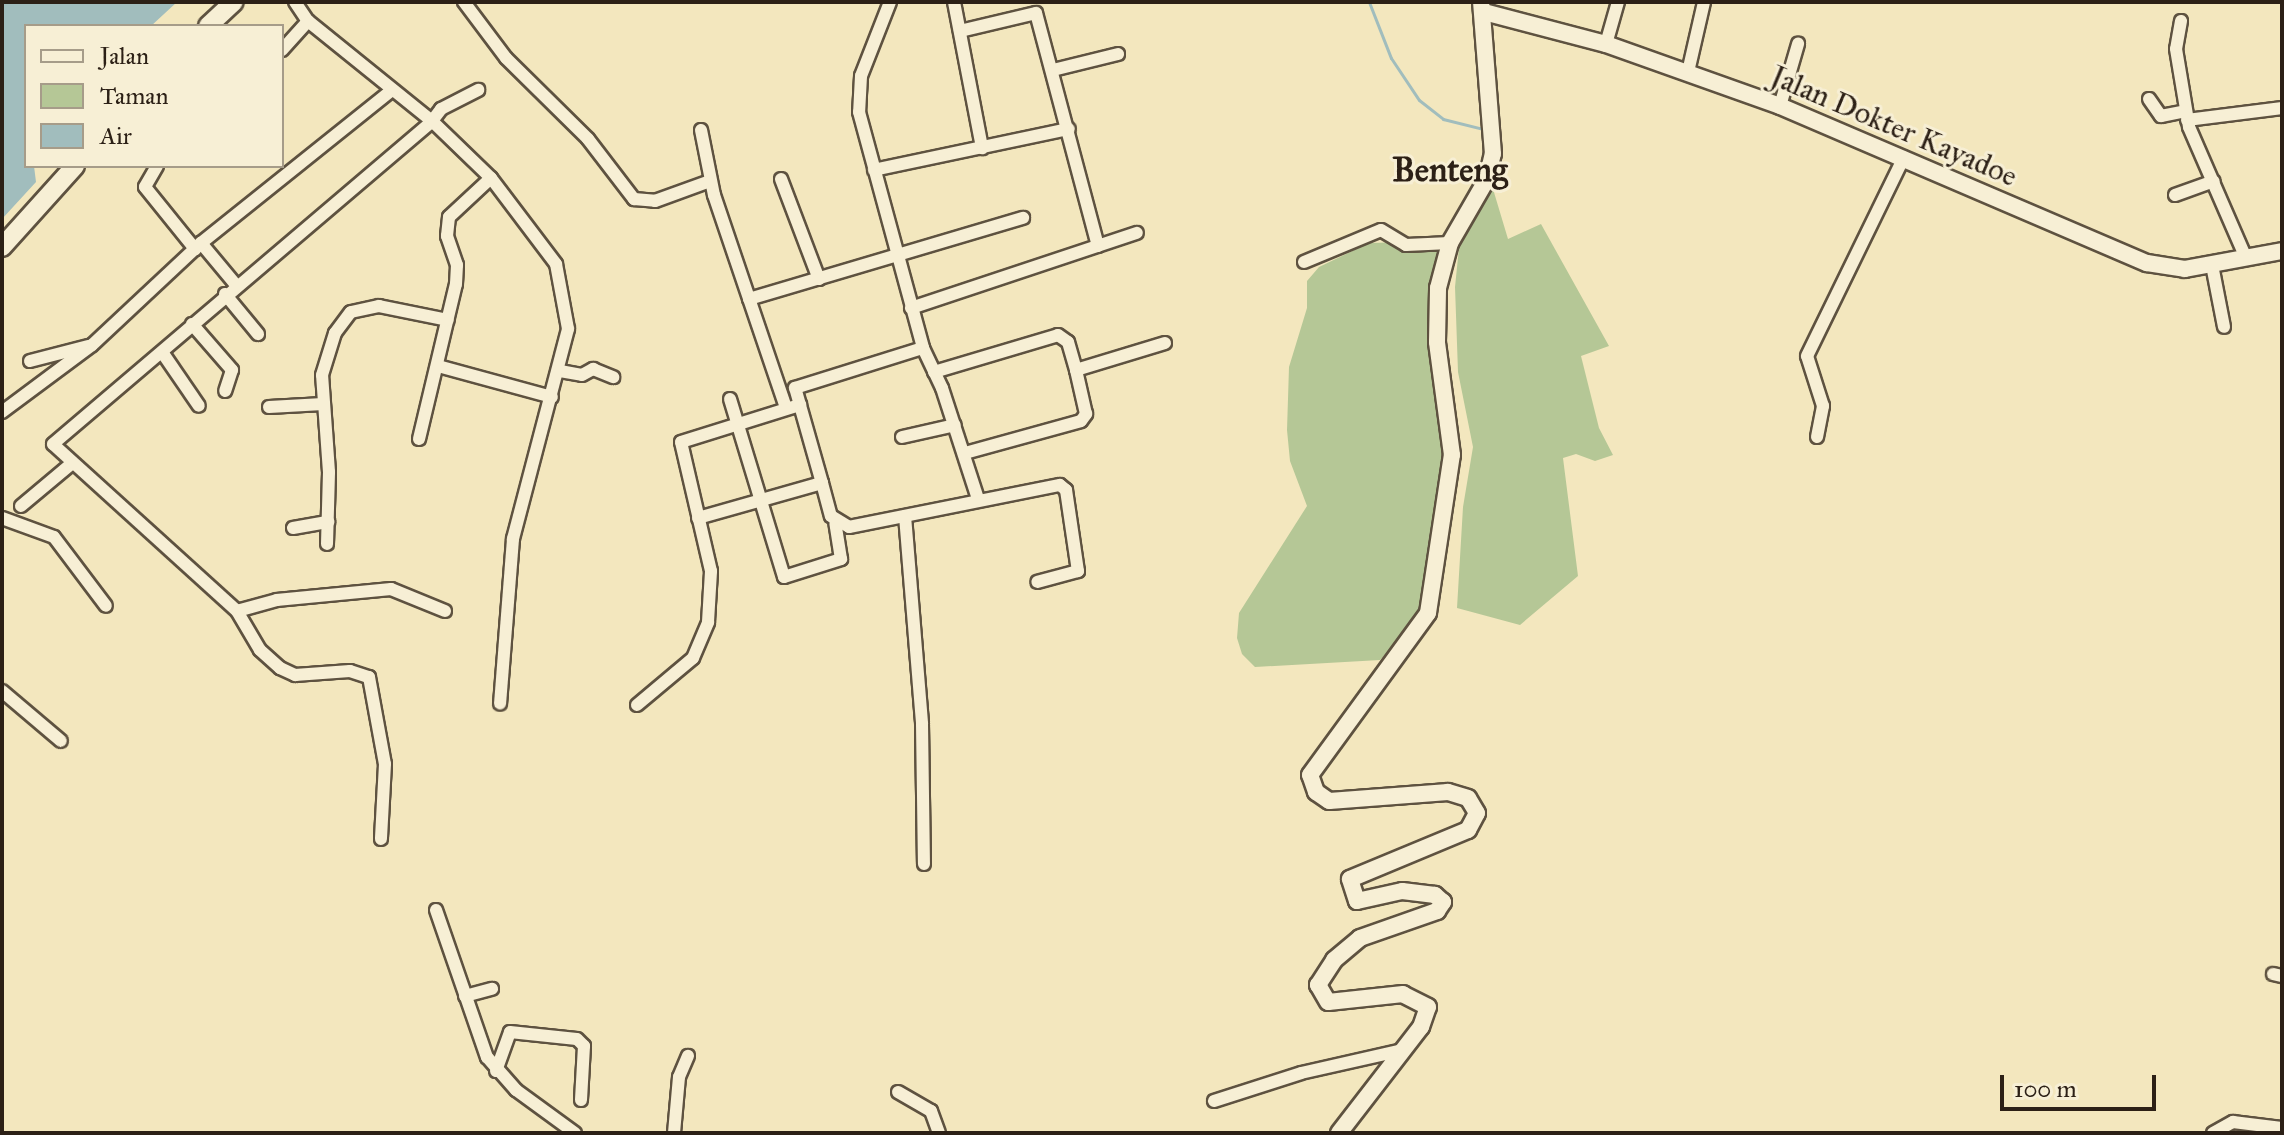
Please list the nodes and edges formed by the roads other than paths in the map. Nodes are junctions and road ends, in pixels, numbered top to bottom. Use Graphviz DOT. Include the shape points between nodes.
graph roads {
  1 [pos="234,2"];
  2 [pos="295,2"];
  3 [pos="464,2"];
  4 [pos="890,2"];
  5 [pos="954,2"];
  6 [pos="1618,2"];
  7 [pos="1704,2"];
  8 [pos="1034,7"];
  9 [pos="1483,7"];
  10 [pos="308,21"];
  11 [pos="2181,21"];
  12 [pos="210,24"];
  13 [pos="960,31"];
  14 [pos="1606,44"];
  15 [pos="1798,44"];
  16 [pos="284,48"];
  17 [pos="1118,54"];
  18 [pos="1053,70"];
  19 [pos="1688,72"];
  20 [pos="392,90"];
  21 [pos="478,90"];
  22 [pos="2149,99"];
  23 [pos="1780,106"];
  24 [pos="2282,108"];
  25 [pos="2186,116"];
  26 [pos="432,121"];
  27 [pos="1069,129"];
  28 [pos="701,130"];
  29 [pos="982,148"];
  30 [pos="1904,157"];
  31 [pos="73,168"];
  32 [pos="156,168"];
  33 [pos="874,170"];
  34 [pos="491,178"];
  35 [pos="781,179"];
  36 [pos="710,181"];
  37 [pos="2214,181"];
  38 [pos="2175,195"];
  39 [pos="1023,218"];
  40 [pos="1137,233"];
  41 [pos="1450,243"];
  42 [pos="198,246"];
  43 [pos="1098,246"];
  44 [pos="2,247"];
  45 [pos="2282,251"];
  46 [pos="898,255"];
  47 [pos="2246,258"];
  48 [pos="1304,262"];
  49 [pos="2212,265"];
  50 [pos="819,279"];
  51 [pos="231,290"];
  52 [pos="749,299"];
  53 [pos="911,308"];
  54 [pos="448,320"];
  55 [pos="192,324"];
  56 [pos="2224,327"];
  57 [pos="258,334"];
  58 [pos="1165,343"];
  59 [pos="92,345"];
  60 [pos="923,348"];
  61 [pos="162,352"];
  62 [pos="30,361"];
  63 [pos="438,366"];
  64 [pos="1076,370"];
  65 [pos="560,371"];
  66 [pos="934,372"];
  67 [pos="613,377"];
  68 [pos="795,388"];
  69 [pos="225,391"];
  70 [pos="781,392"];
  71 [pos="552,397"];
  72 [pos="730,399"];
  73 [pos="323,404"];
  74 [pos="800,405"];
  75 [pos="199,406"];
  76 [pos="269,407"];
  77 [pos="786,408"];
  78 [pos="2,412"];
  79 [pos="737,422"];
  80 [pos="955,425"];
  81 [pos="902,437"];
  82 [pos="1817,437"];
  83 [pos="419,439"];
  84 [pos="965,453"];
  85 [pos="70,465"];
  86 [pos="822,483"];
  87 [pos="978,499"];
  88 [pos="760,500"];
  89 [pos="21,506"];
  90 [pos="905,516"];
  91 [pos="2,518"];
  92 [pos="698,518"];
  93 [pos="328,522"];
  94 [pos="835,523"];
  95 [pos="293,528"];
  96 [pos="327,544"];
  97 [pos="1037,582"];
  98 [pos="106,606"];
  99 [pos="237,611"];
  100 [pos="445,611"];
  101 [pos="2,691"];
  102 [pos="500,703"];
  103 [pos="637,705"];
  104 [pos="61,741"];
  105 [pos="381,839"];
  106 [pos="924,864"];
  107 [pos="436,910"];
  108 [pos="492,989"];
  109 [pos="465,996"];
  110 [pos="1403,1050"];
  111 [pos="688,1056"];
  112 [pos="496,1071"];
  113 [pos="898,1092"];
  114 [pos="581,1100"];
  115 [pos="1214,1101"];
  116 [pos="2282,1128"];
  117 [pos="575,1133"];
  118 [pos="674,1133"];
  119 [pos="939,1133"];
  120 [pos="1339,1133"];
  121 [pos="2213,1133"];
  1 -- 12 [label="main road"];
  2 -- 10 [label="street"];
  3 -- 36 [label="street" via="506,58 588,139 634,199 655,201"];
  4 -- 33 [label="street" via="859,91"];
  5 -- 13 [label="street"];
  6 -- 14 [label="street"];
  7 -- 19 [label="street"];
  8 -- 13 [label="street"];
  8 -- 18 [label="street"];
  9 -- 14 [label="street, Jalan Dokter Kayadoe"];
  9 -- 41 [label="street" via="1492,160"];
  10 -- 16 [label="street"];
  10 -- 20 [label="street"];
  11 -- 25 [label="street" via="2176,49"];
  13 -- 29 [label="street"];
  14 -- 19 [label="street, Jalan Dokter Kayadoe"];
  15 -- 23 [label="street"];
  17 -- 18 [label="street"];
  18 -- 27 [label="street"];
  19 -- 23 [label="street, Jalan Dokter Kayadoe"];
  20 -- 26 [label="street"];
  20 -- 42 [label="street"];
  21 -- 26 [label="street" via="441,109"];
  22 -- 25 [label="street" via="2161,116"];
  23 -- 30 [label="street, Jalan Dokter Kayadoe"];
  24 -- 25 [label="street"];
  25 -- 37 [label="street"];
  26 -- 34 [label="street"];
  26 -- 51 [label="street"];
  27 -- 29 [label="street"];
  27 -- 43 [label="street"];
  28 -- 36 [label="street"];
  29 -- 33 [label="street"];
  30 -- 49 [label="street, Jalan Dokter Kayadoe" via="2147,263 2185,269"];
  30 -- 82 [label="street" via="1807,356 1823,406"];
  31 -- 44 [label="main road"];
  32 -- 42 [label="street" via="145,187"];
  33 -- 46 [label="street"];
  34 -- 54 [label="street" via="449,217 447,236 458,275"];
  34 -- 65 [label="street" via="560,272 568,329"];
  35 -- 50 [label="street"];
  36 -- 52 [label="street"];
  37 -- 38 [label="street"];
  37 -- 47 [label="street"];
  39 -- 46 [label="street"];
  40 -- 43 [label="street"];
  41 -- 48 [label="street" via="1406,245 1381,230"];
  41 -- 110 [label="street" via="1436,313 1452,455 1428,613 1412,641 1313,764 1310,775 1316,792 1329,801 1448,792 1476,806 1468,830 1353,875 1350,886 1357,901 1402,891 1435,895 1442,906 1360,938 1334,960 1318,985 1328,1002 1403,994 1426,1002 1428,1013"];
  42 -- 51 [label="street"];
  42 -- 59 [label="street"];
  43 -- 53 [label="street"];
  45 -- 47 [label="street, Jalan Dokter Kayadoe"];
  46 -- 50 [label="street"];
  46 -- 53 [label="street"];
  47 -- 49 [label="street, Jalan Dokter Kayadoe"];
  49 -- 56 [label="street"];
  50 -- 52 [label="street"];
  51 -- 55 [label="street"];
  51 -- 57 [label="street"];
  52 -- 70 [label="street"];
  53 -- 60 [label="street"];
  54 -- 63 [label="street"];
  54 -- 73 [label="street" via="379,306 351,312 328,350"];
  55 -- 61 [label="street"];
  55 -- 69 [label="street" via="232,370"];
  58 -- 64 [label="street"];
  59 -- 62 [label="street"];
  59 -- 78 [label="street"];
  60 -- 66 [label="street"];
  60 -- 68 [label="street"];
  61 -- 75 [label="street"];
  61 -- 85 [label="street" via="53,442"];
  63 -- 71 [label="street"];
  63 -- 83 [label="street"];
  64 -- 66 [label="street" via="1068,342 1058,335"];
  64 -- 84 [label="street" via="1084,419"];
  65 -- 67 [label="street" via="582,375 593,369"];
  65 -- 71 [label="street"];
  66 -- 80 [label="street"];
  68 -- 70 [label="street"];
  68 -- 74 [label="street"];
  70 -- 77 [label="street"];
  71 -- 102 [label="street" via="513,539"];
  72 -- 79 [label="street"];
  73 -- 76 [label="street"];
  73 -- 93 [label="street"];
  74 -- 77 [label="street"];
  74 -- 86 [label="street"];
  77 -- 79 [label="street"];
  79 -- 88 [label="street"];
  79 -- 92 [label="street" via="681,442"];
  80 -- 81 [label="street"];
  80 -- 84 [label="street"];
  84 -- 87 [label="street"];
  85 -- 89 [label="street"];
  85 -- 99 [label="street"];
  86 -- 88 [label="street"];
  86 -- 94 [label="street"];
  87 -- 90 [label="street"];
  87 -- 97 [label="street" via="1054,484 1066,490 1078,571"];
  88 -- 92 [label="street"];
  88 -- 94 [label="street" via="784,577 841,559"];
  90 -- 94 [label="street" via="849,527"];
  90 -- 106 [label="street" via="922,724"];
  91 -- 98 [label="street" via="54,537"];
  92 -- 103 [label="street" via="713,583 704,639 680,672"];
  93 -- 95 [label="street"];
  93 -- 96 [label="street"];
  99 -- 100 [label="street" via="277,600 391,589"];
  99 -- 105 [label="street" via="260,650 280,668 295,675 350,671 369,677 385,764"];
  101 -- 104 [label="street"];
  107 -- 109 [label="street"];
  108 -- 109 [label="street"];
  109 -- 112 [label="street" via="483,1051"];
  110 -- 115 [label="street" via="1301,1073"];
  110 -- 120 [label="street"];
  111 -- 118 [label="street" via="679,1077"];
  112 -- 114 [label="street" via="510,1032 577,1039 585,1051"];
  112 -- 117 [label="street"];
  113 -- 119 [label="street" via="931,1111"];
  116 -- 121 [label="street" via="2233,1122"];
}
